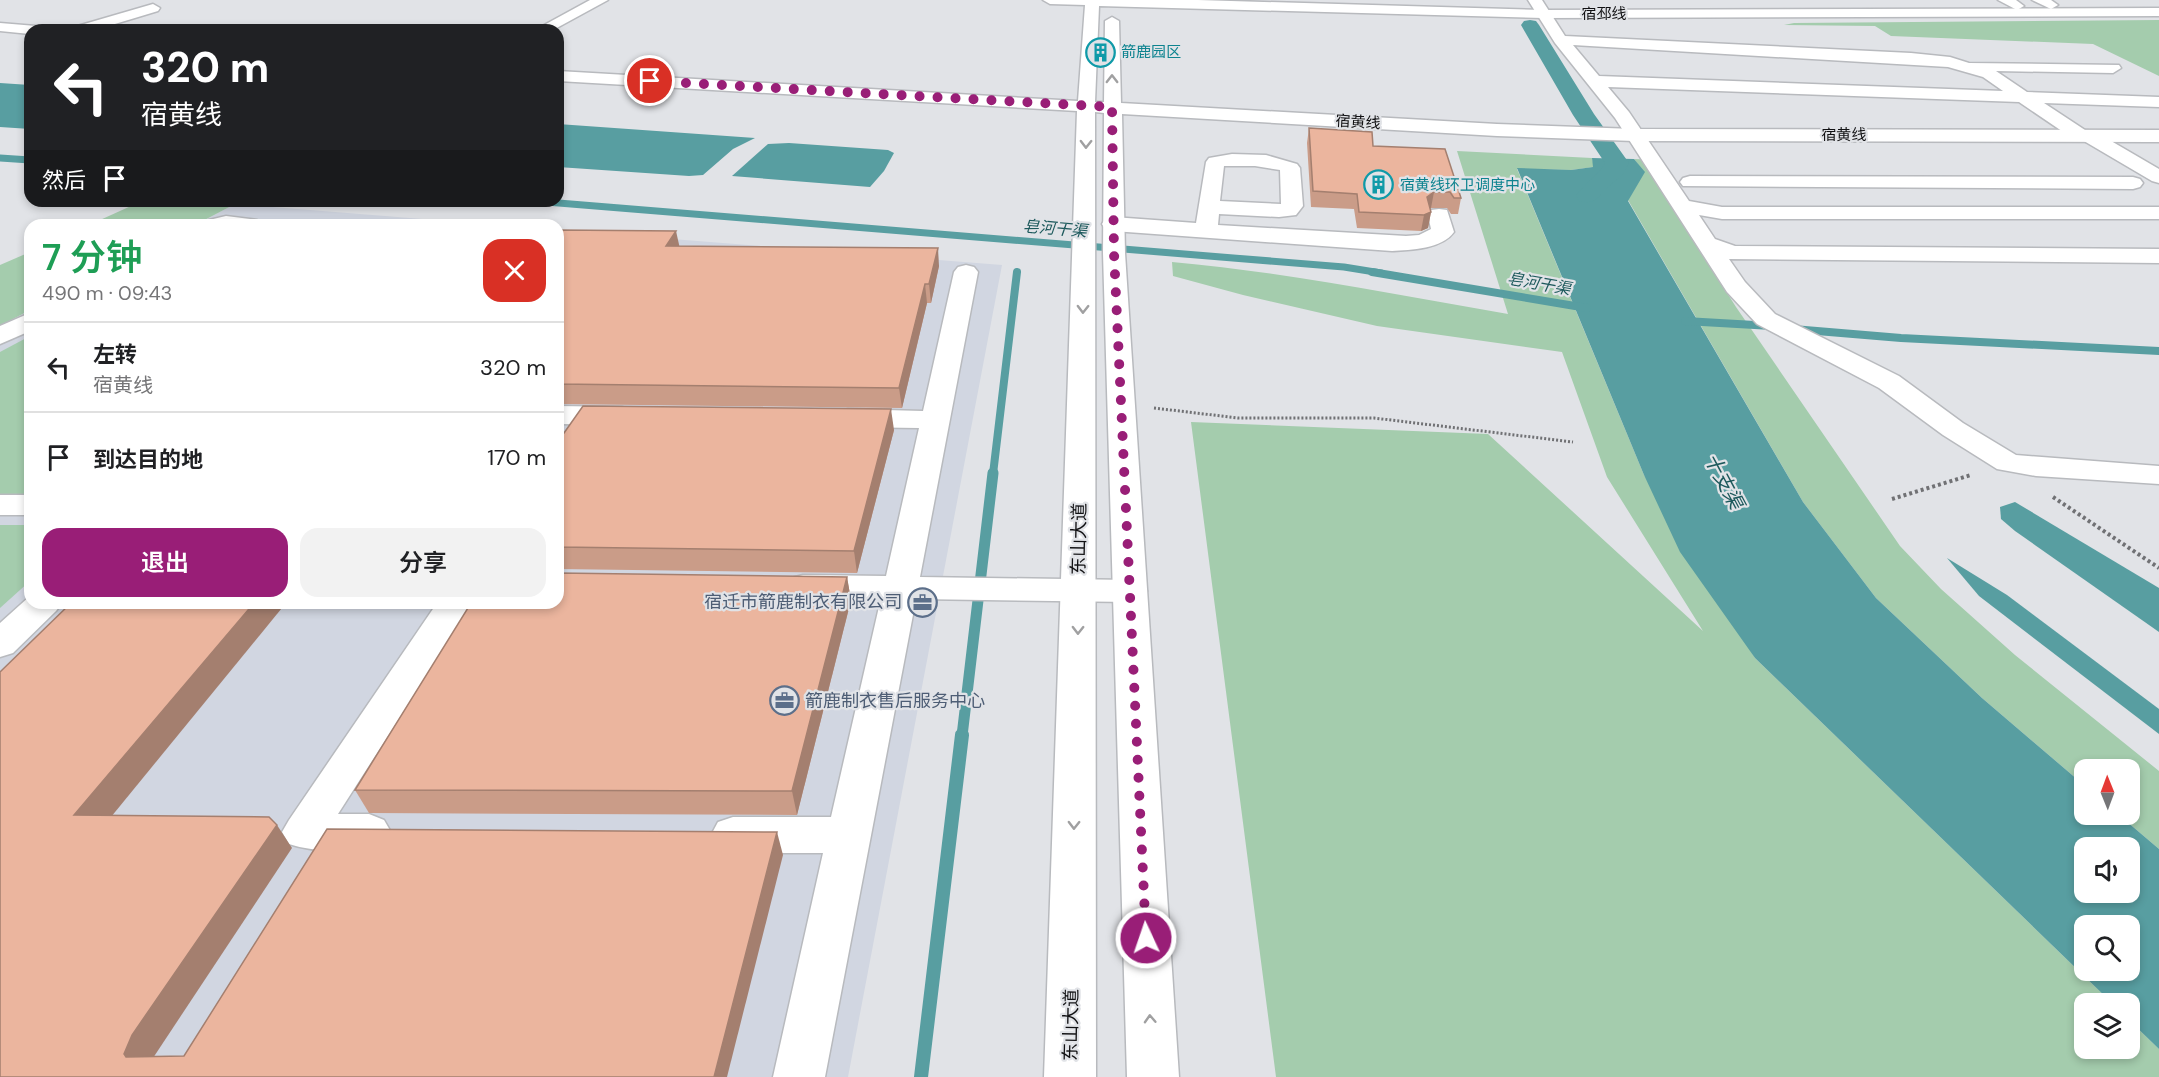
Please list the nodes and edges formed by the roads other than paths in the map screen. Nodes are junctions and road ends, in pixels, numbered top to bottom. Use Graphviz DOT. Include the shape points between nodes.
graph roads {
  1 [pos="601,0"];
  2 [pos="1050,0"];
  3 [pos="1250,0"];
  4 [pos="1258,0"];
  5 [pos="1092,2"];
  6 [pos="1112,3"];
  7 [pos="2011,3"];
  8 [pos="2045,3"];
  9 [pos="2159,4"];
  10 [pos="1539,7"];
  11 [pos="153,8"];
  12 [pos="2159,12"];
  13 [pos="99,24"];
  14 [pos="554,24"];
  15 [pos="0,27"];
  16 [pos="24,29"];
  17 [pos="1560,40"];
  18 [pos="1967,66"];
  19 [pos="2113,68"];
  20 [pos="564,76"];
  21 [pos="1594,81"];
  22 [pos="2023,97"];
  23 [pos="2159,102"];
  24 [pos="1086,106"];
  25 [pos="1112,107"];
  26 [pos="1627,134"];
  27 [pos="2056,135"];
  28 [pos="2085,135"];
  29 [pos="2159,136"];
  30 [pos="2159,177"];
  31 [pos="1690,182"];
  32 [pos="2133,183"];
  33 [pos="2159,199"];
  34 [pos="1682,206"];
  35 [pos="1209,207"];
  36 [pos="2159,213"];
  37 [pos="1439,214"];
  38 [pos="1206,232"];
  39 [pos="1102,242"];
  40 [pos="1708,244"];
  41 [pos="2159,256"];
  42 [pos="966,273"];
  43 [pos="24,324"];
  44 [pos="0,336"];
  45 [pos="650,416"];
  46 [pos="817,418"];
  47 [pos="935,420"];
  48 [pos="567,423"];
  49 [pos="2159,475"];
  50 [pos="0,505"];
  51 [pos="24,505"];
  52 [pos="771,585"];
  53 [pos="901,587"];
  54 [pos="1078,590"];
  55 [pos="1130,591"];
  56 [pos="38,609"];
  57 [pos="451,609"];
  58 [pos="0,644"];
  59 [pos="328,832"];
  60 [pos="411,833"];
  61 [pos="695,834"];
  62 [pos="849,835"];
  63 [pos="303,871"];
  64 [pos="799,1077"];
  65 [pos="1070,1077"];
  66 [pos="1153,1077"];
  1 -- 14 [label="main road"];
  2 -- 5 [label="main road, 宿邳线"];
  3 -- 4 [label="main road, 宿邳线"];
  4 -- 10 [label="main road, 宿邳线"];
  5 -- 6 [label="main road, 宿邳线"];
  5 -- 24 [label="main road, 东山大道"];
  6 -- 10 [label="main road, 宿邳线"];
  25 -- 6 [label="main road, 东山大道, one-way"];
  7 -- 8 [label="main road, 宿邳线"];
  7 -- 10 [label="main road, 宿邳线"];
  8 -- 9 [label="main road, 宿邳线"];
  10 -- 12 [label="main road, 宿邳线"];
  10 -- 17 [label="main road"];
  11 -- 13 [label="main road"];
  15 -- 16 [label="main road"];
  17 -- 18 [label="main road" via="1911,58"];
  17 -- 21 [label="main road"];
  18 -- 19 [label="main road"];
  18 -- 22 [label="main road" via="1989,74"];
  20 -- 24 [label="main road, 宿黄线"];
  21 -- 22 [label="main road"];
  21 -- 26 [label="main road" via="1623,116"];
  22 -- 23 [label="main road"];
  22 -- 28 [label="main road"];
  24 -- 25 [label="main road, 宿黄线"];
  24 -- 39 [label="main road, 东山大道, one-way"];
  25 -- 26 [label="main road, 宿黄线"];
  25 -- 39 [label="main road, 东山大道"];
  26 -- 27 [label="main road, 宿黄线"];
  26 -- 34 [label="main road"];
  27 -- 28 [label="main road, 宿黄线"];
  27 -- 32 [label="main road"];
  28 -- 29 [label="main road, 宿黄线"];
  28 -- 30 [label="main road"];
  31 -- 32 [label="main road"];
  32 -- 33 [label="main road"];
  34 -- 36 [label="main road" via="1722,213"];
  34 -- 40 [label="main road"];
  35 -- 38 [label="main road"];
  37 -- 38 [label="main road" via="1443,232 1418,243"];
  38 -- 39 [label="main road"];
  39 -- 54 [label="main road, 东山大道, one-way"];
  39 -- 55 [label="main road, 东山大道" via="1121,404"];
  40 -- 41 [label="main road" via="1733,253"];
  40 -- 49 [label="main road" via="1746,299 1779,326 1869,369 2008,463"];
  42 -- 47 [label="main road"];
  43 -- 44 [label="main road"];
  45 -- 48 [label="main road"];
  46 -- 47 [label="main road"];
  47 -- 53 [label="main road"];
  50 -- 51 [label="main road"];
  52 -- 53 [label="main road"];
  53 -- 54 [label="main road"];
  53 -- 62 [label="main road"];
  54 -- 55 [label="main road"];
  54 -- 65 [label="main road, 东山大道, one-way"];
  66 -- 55 [label="main road, 东山大道, one-way"];
  56 -- 58 [label="main road"];
  57 -- 59 [label="main road" via="303,832"];
  59 -- 60 [label="main road"];
  59 -- 63 [label="main road"];
  61 -- 62 [label="main road"];
  62 -- 64 [label="main road"];
}
